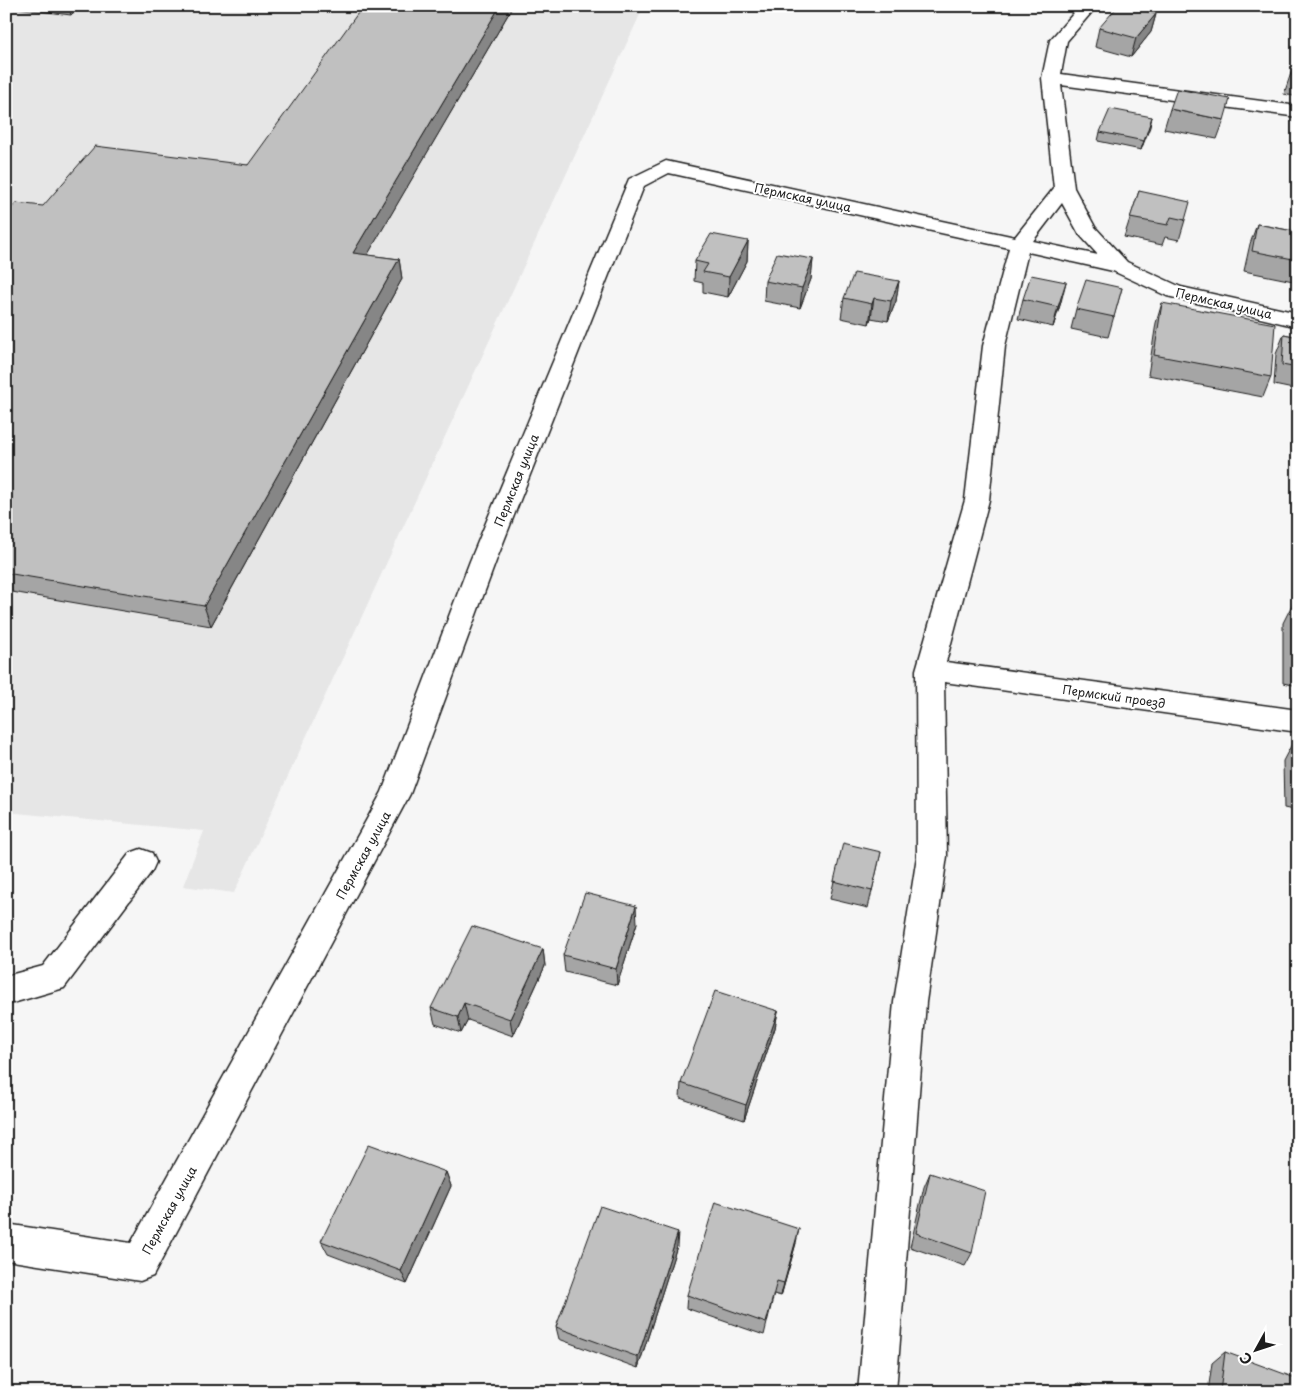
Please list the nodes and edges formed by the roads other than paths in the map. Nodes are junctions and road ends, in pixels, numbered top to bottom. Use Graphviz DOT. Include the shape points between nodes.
graph roads {
  1 [pos="1089,6"];
  2 [pos="1051,78"];
  3 [pos="1298,112"];
  4 [pos="1064,188"];
  5 [pos="1020,244"];
  6 [pos="1120,266"];
  7 [pos="1298,320"];
  8 [pos="930,670"];
  9 [pos="1298,721"];
  10 [pos="141,862"];
  11 [pos="6,991"];
  12 [pos="6,1242"];
  13 [pos="877,1392"];
  1 -- 2 [label="street" via="1059,40"];
  2 -- 3 [label="street"];
  2 -- 4 [label="street"];
  4 -- 5 [label="street"];
  4 -- 6 [label="street" via="1086,230"];
  5 -- 6 [label="street, Пермская улица"];
  5 -- 8 [label="street" via="994,346 977,500"];
  5 -- 12 [label="street, Пермская улица" via="666,167 636,183 483,561 396,794 140,1263"];
  6 -- 7 [label="street, Пермская улица" via="1174,292"];
  8 -- 9 [label="street, Пермский проезд"];
  8 -- 13 [label="street" via="932,856 910,1002"];
  10 -- 11 [label="street" via="53,978"];
}
